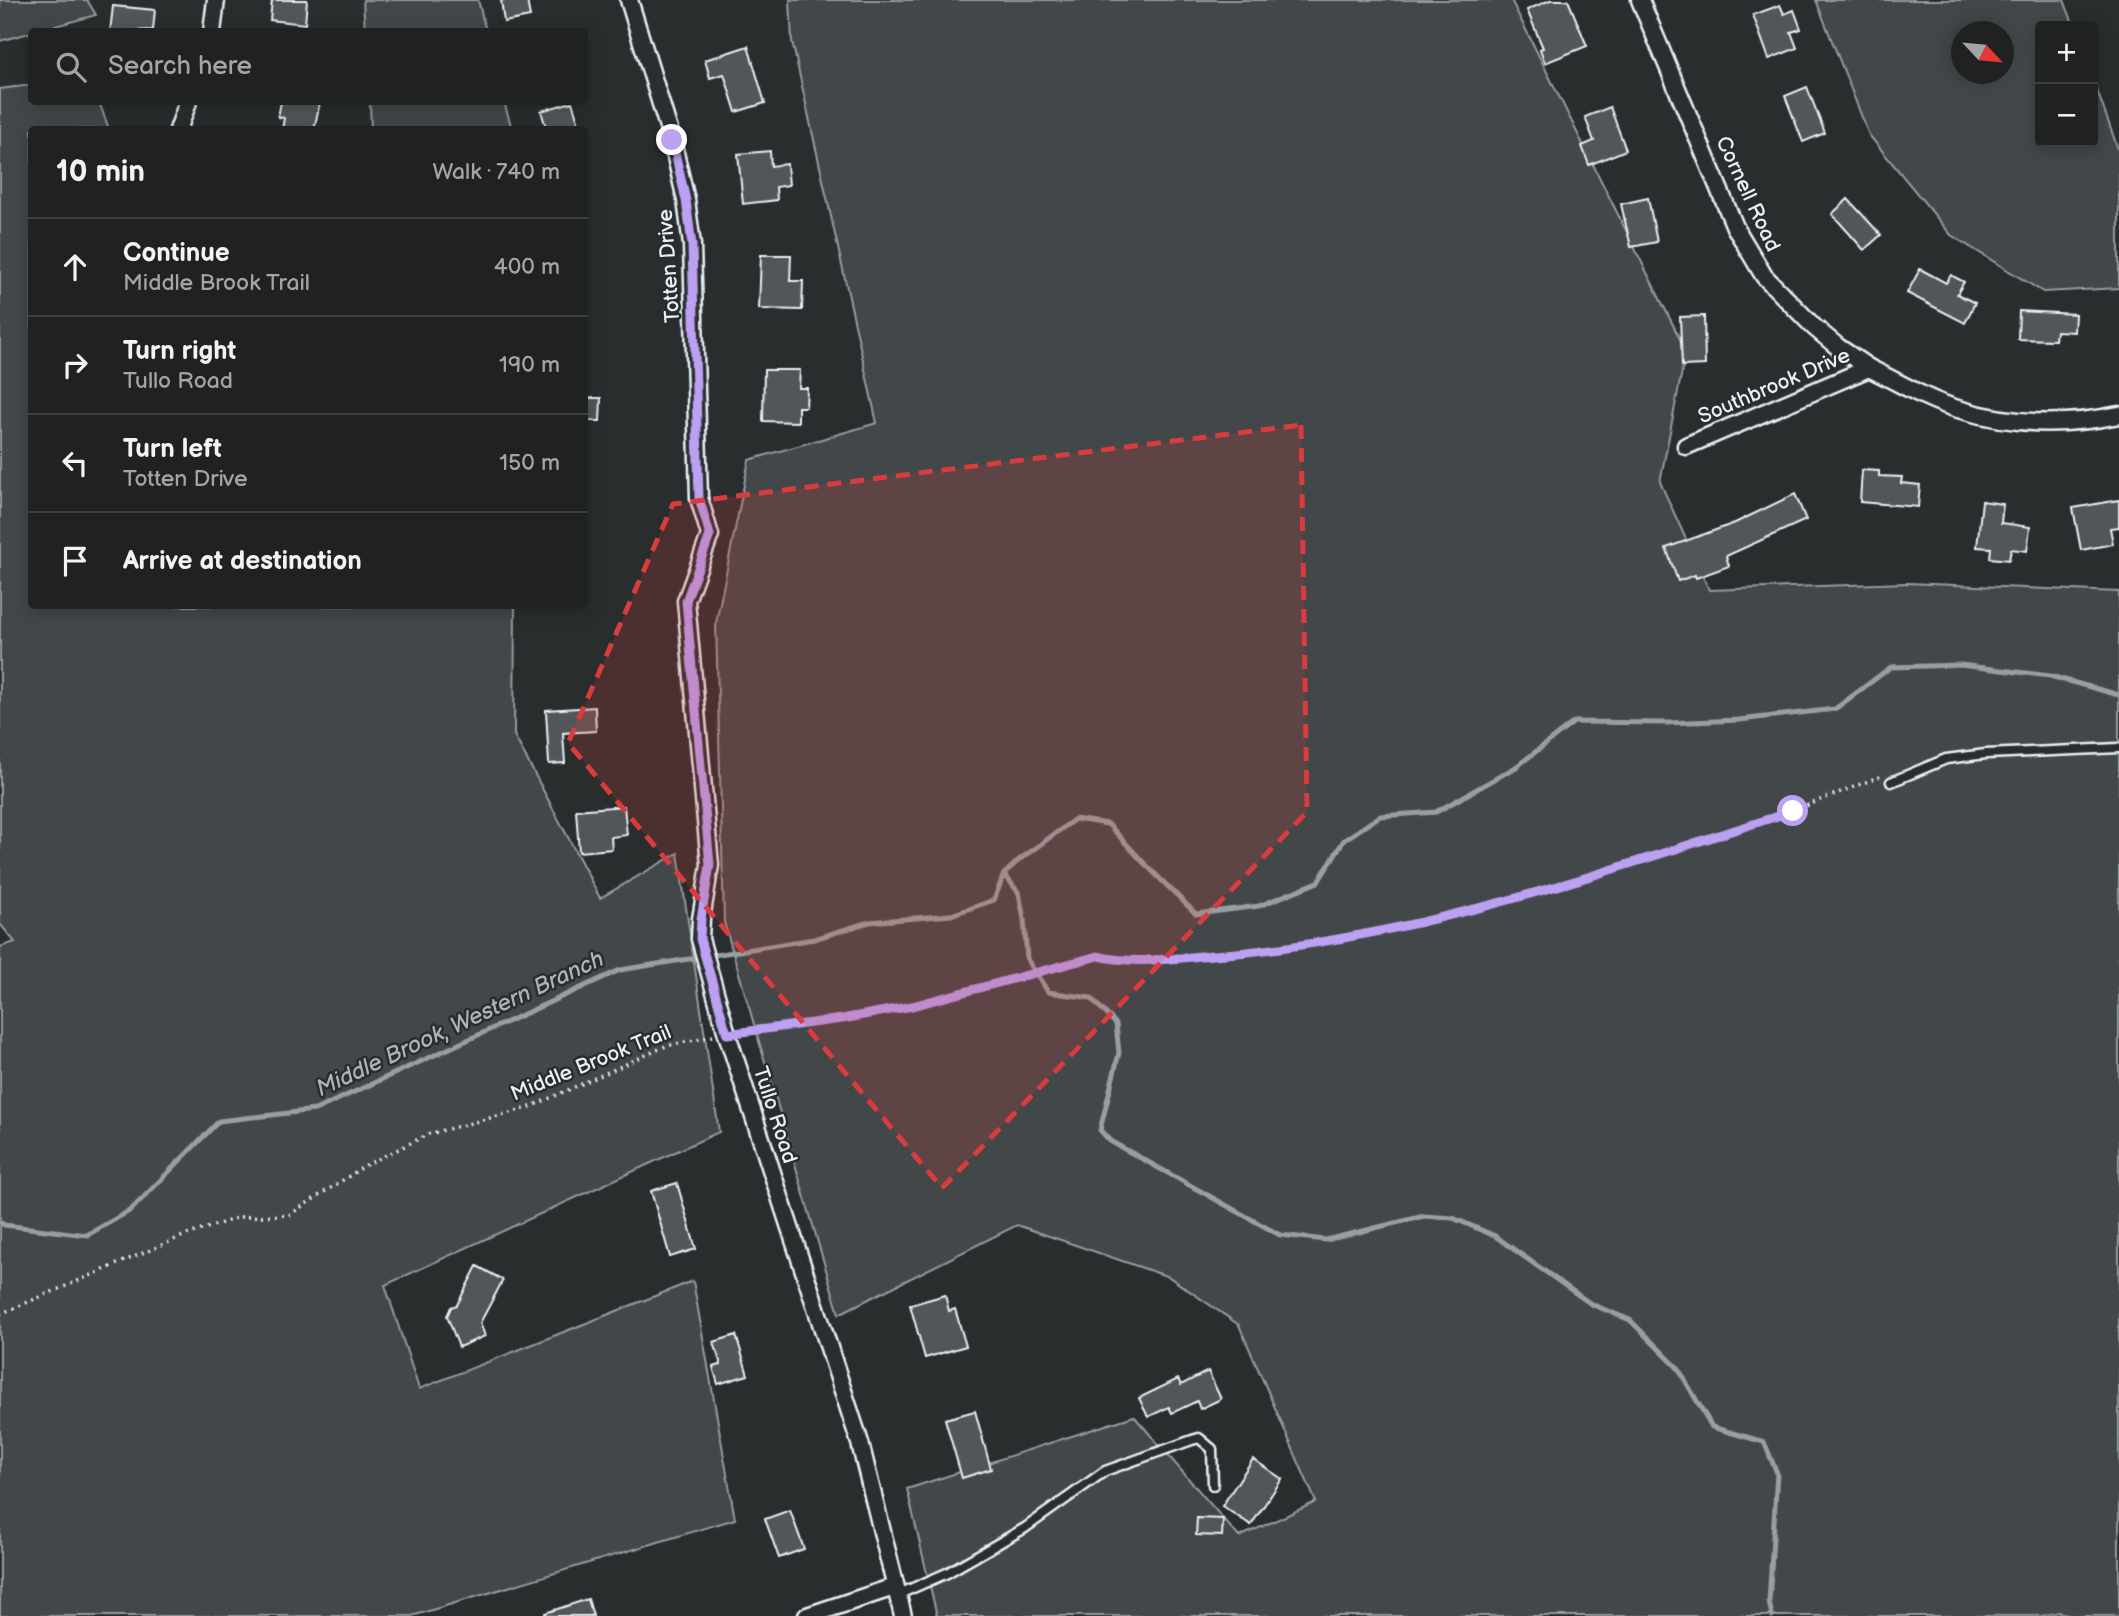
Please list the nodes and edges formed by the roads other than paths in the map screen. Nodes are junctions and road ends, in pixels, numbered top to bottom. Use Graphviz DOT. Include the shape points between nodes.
graph roads {
  1 [pos="216,0"];
  2 [pos="629,0"];
  3 [pos="1640,0"];
  4 [pos="212,28"];
  5 [pos="187,105"];
  6 [pos="179,126"];
  7 [pos="1869,368"];
  8 [pos="2119,415"];
  9 [pos="1686,446"];
  10 [pos="710,535"];
  11 [pos="2119,748"];
  12 [pos="1891,782"];
  13 [pos="1213,1485"];
  14 [pos="895,1591"];
  15 [pos="807,1616"];
  16 [pos="903,1616"];
  1 -- 4 [label="street"];
  2 -- 10 [label="street, Totten Drive" via="672,140 692,245 699,498"];
  3 -- 7 [label="street, Cornell Road" via="1735,227 1764,276 1814,327"];
  5 -- 6 [label="street"];
  7 -- 8 [label="street, Southbrook Drive" via="1959,410 2017,421 2091,421"];
  7 -- 9 [label="street, Southbrook Drive"];
  10 -- 14 [label="street, Tullo Road" via="686,601 710,865 700,939 860,1443"];
  11 -- 12 [label="lane" via="1946,759"];
  13 -- 14 [label="lane" via="1212,1449 1199,1438 1192,1440 1105,1471 1025,1528 947,1573"];
  14 -- 15 [label="street"];
  14 -- 16 [label="street, Tullo Road"];
}
